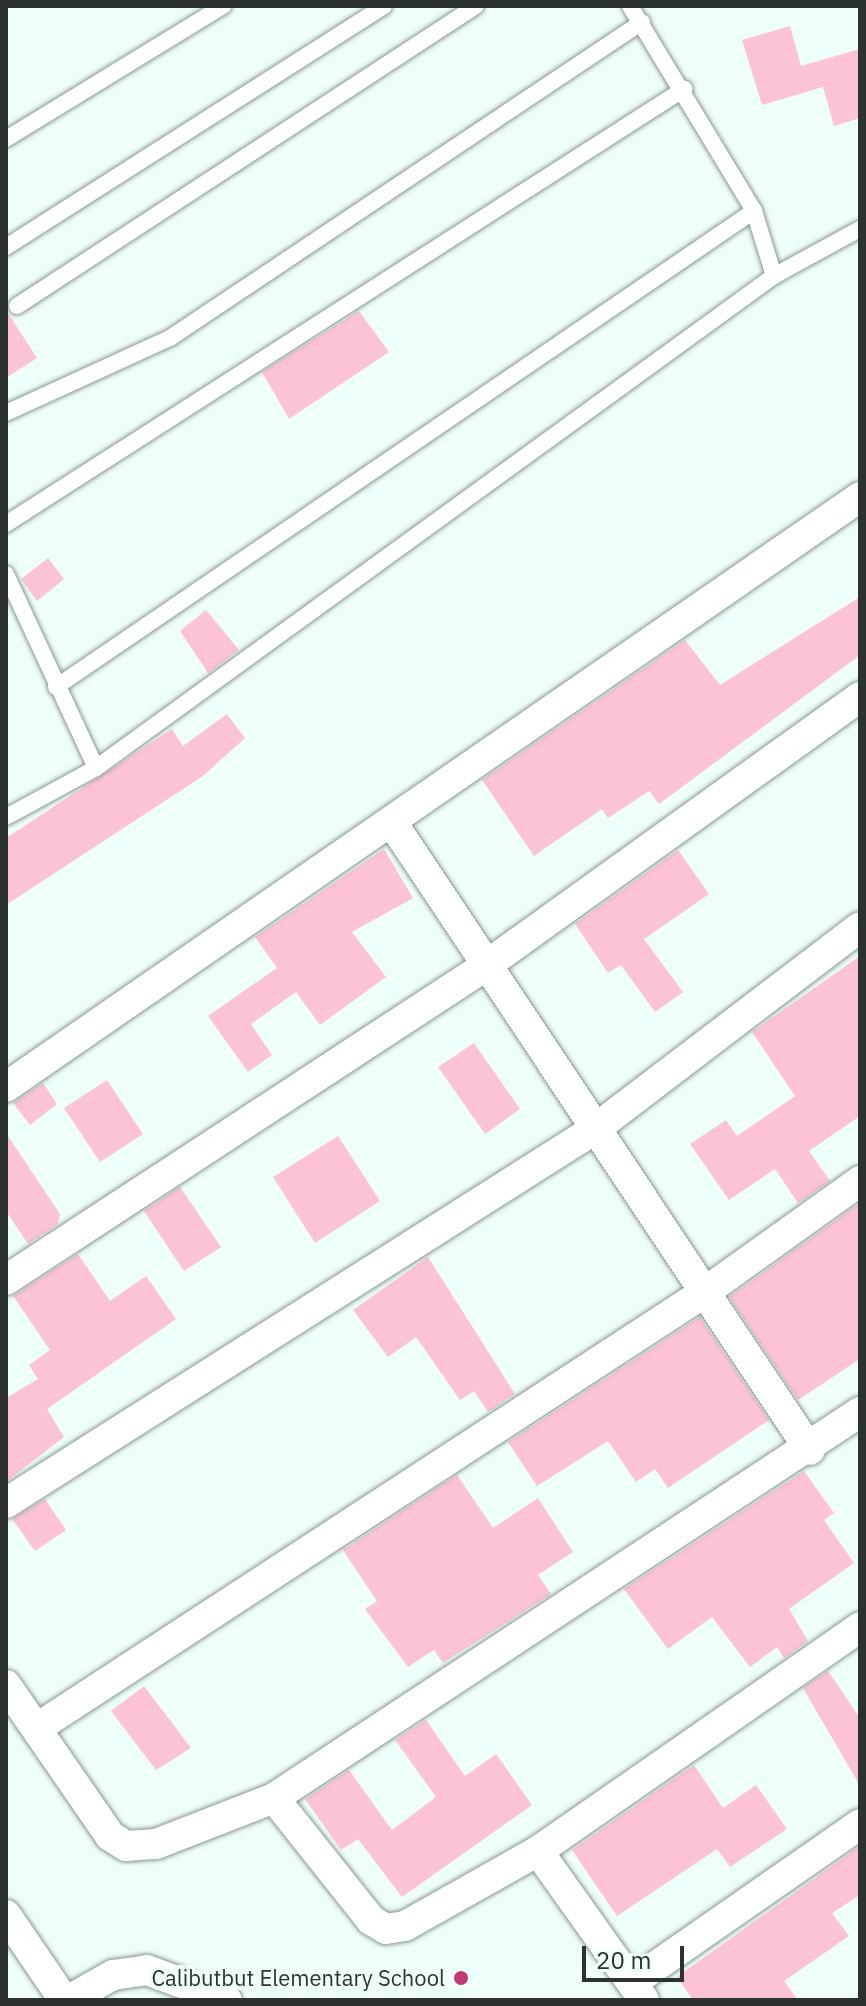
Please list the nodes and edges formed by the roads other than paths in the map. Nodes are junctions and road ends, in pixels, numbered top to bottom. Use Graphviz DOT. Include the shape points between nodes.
graph roads {
  1 [pos="223,6"];
  2 [pos="384,6"];
  3 [pos="476,6"];
  4 [pos="630,6"];
  5 [pos="642,22"];
  6 [pos="684,89"];
  7 [pos="6,139"];
  8 [pos="754,211"];
  9 [pos="860,229"];
  10 [pos="6,247"];
  11 [pos="774,276"];
  12 [pos="17,306"];
  13 [pos="6,413"];
  14 [pos="860,497"];
  15 [pos="6,524"];
  16 [pos="6,574"];
  17 [pos="56,687"];
  18 [pos="860,697"];
  19 [pos="96,768"];
  20 [pos="6,817"];
  21 [pos="393,824"];
  22 [pos="860,927"];
  23 [pos="484,967"];
  24 [pos="6,1087"];
  25 [pos="595,1129"];
  26 [pos="860,1181"];
  27 [pos="6,1280"];
  28 [pos="705,1292"];
  29 [pos="860,1412"];
  30 [pos="810,1450"];
  31 [pos="6,1503"];
  32 [pos="860,1627"];
  33 [pos="6,1685"];
  34 [pos="37,1728"];
  35 [pos="274,1798"];
  36 [pos="860,1824"];
  37 [pos="538,1851"];
  38 [pos="6,1915"];
  39 [pos="638,1991"];
  40 [pos="67,2000"];
  41 [pos="227,2000"];
  1 -- 7 [label="lane"];
  2 -- 10 [label="lane"];
  3 -- 12 [label="lane"];
  4 -- 5 [label="lane"];
  5 -- 6 [label="lane"];
  5 -- 13 [label="lane" via="170,338"];
  6 -- 8 [label="lane"];
  6 -- 15 [label="lane"];
  8 -- 11 [label="lane"];
  8 -- 17 [label="lane"];
  9 -- 11 [label="lane"];
  11 -- 19 [label="lane"];
  14 -- 21 [label="street"];
  16 -- 17 [label="lane"];
  17 -- 19 [label="lane"];
  18 -- 23 [label="street"];
  19 -- 20 [label="lane"];
  21 -- 23 [label="street"];
  21 -- 24 [label="street"];
  22 -- 25 [label="street"];
  23 -- 25 [label="street"];
  23 -- 27 [label="street"];
  25 -- 28 [label="street"];
  25 -- 31 [label="street"];
  26 -- 28 [label="street"];
  28 -- 30 [label="street"];
  28 -- 34 [label="street"];
  29 -- 30 [label="street"];
  30 -- 35 [label="street"];
  32 -- 37 [label="street"];
  33 -- 34 [label="street"];
  34 -- 35 [label="street" via="110,1836 126,1846 156,1844"];
  35 -- 37 [label="street" via="371,1920 386,1929 405,1926"];
  36 -- 39 [label="street"];
  37 -- 39 [label="street"];
  38 -- 40 [label="street"];
  40 -- 41 [label="street" via="113,1975 147,1970"];
}
